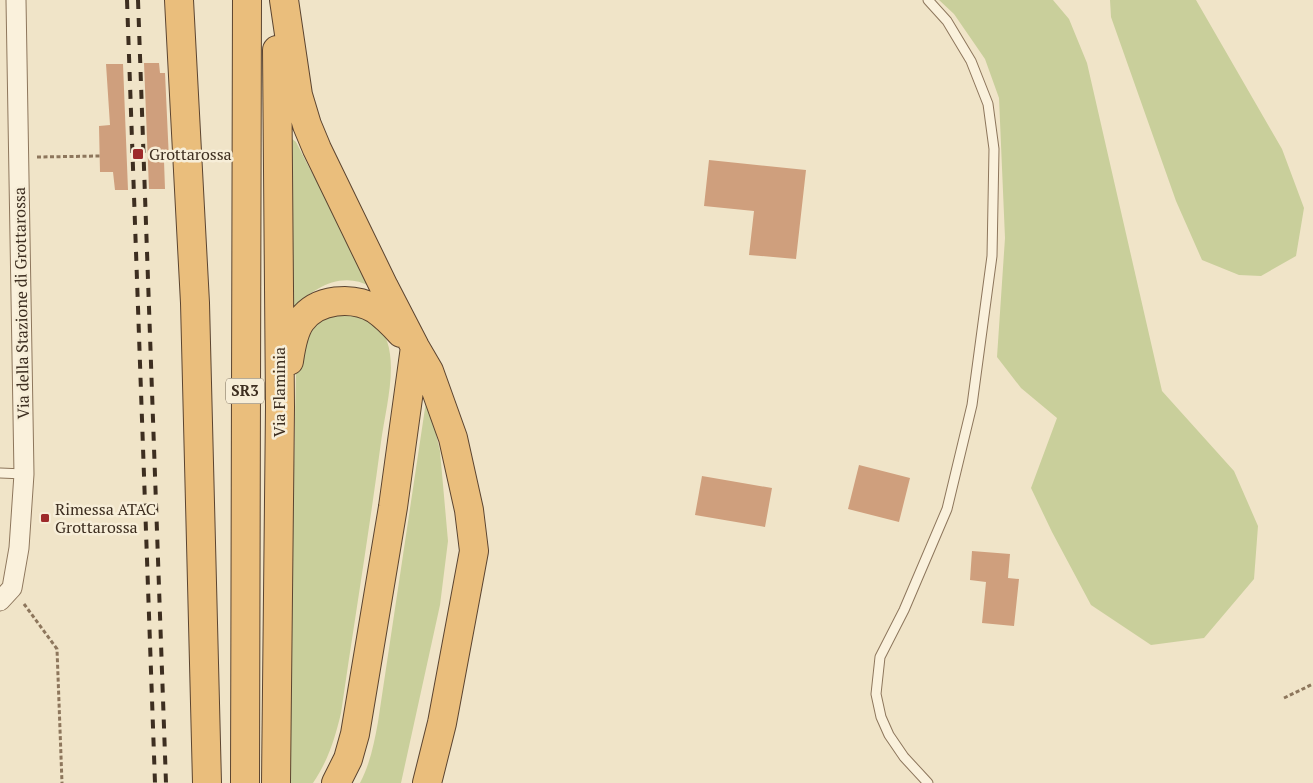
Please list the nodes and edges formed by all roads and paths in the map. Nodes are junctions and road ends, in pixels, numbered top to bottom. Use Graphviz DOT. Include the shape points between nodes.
graph roads {
  1 [pos="16,0"];
  2 [pos="179,0"];
  3 [pos="247,0"];
  4 [pos="277,0"];
  5 [pos="284,0"];
  6 [pos="928,0"];
  7 [pos="47,156"];
  8 [pos="100,156"];
  9 [pos="415,348"];
  10 [pos="280,407"];
  11 [pos="0,473"];
  12 [pos="24,474"];
  13 [pos="6,594"];
  14 [pos="1313,684"];
  15 [pos="1284,698"];
  16 [pos="62,783"];
  17 [pos="207,783"];
  18 [pos="246,783"];
  19 [pos="276,783"];
  20 [pos="336,783"];
  21 [pos="426,783"];
  22 [pos="928,783"];
  1 -- 12 [label="street, Via della Stazione di Grottarossa"];
  2 -- 17 [label="highway" via="195,303"];
  3 -- 18 [label="highway, Via Flaminia / SR3"];
  4 -- 10 [label="highway, Via Flaminia / SR3"];
  5 -- 9 [label="highway" via="298,95 307,125"];
  6 -- 22 [label="lane" via="947,21 970,61 988,104 994,150 992,256 972,406 947,509 880,657 876,694 889,735"];
  7 -- 8 [label="path"];
  9 -- 10 [label="highway" via="387,318 364,304 340,301 319,306 302,318 298,326"];
  9 -- 20 [label="highway" via="393,507 352,749"];
  9 -- 21 [label="highway" via="433,380 453,438 474,551 442,723"];
  10 -- 19 [label="highway, Via Flaminia / SR3"];
  11 -- 12 [label="lane"];
  12 -- 13 [label="street, Via della Stazione di Grottarossa" via="19,548"];
  13 -- 16 [label="path" via="57,649"];
  14 -- 15 [label="path"];
}
